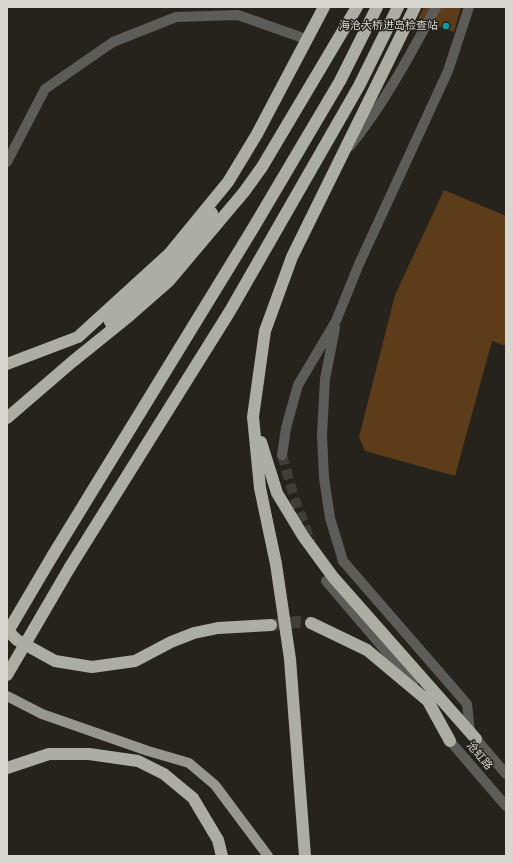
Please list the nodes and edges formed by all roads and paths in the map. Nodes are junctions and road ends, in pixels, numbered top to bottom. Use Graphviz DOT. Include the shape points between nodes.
graph roads {
  1 [pos="324,7"];
  2 [pos="357,7"];
  3 [pos="377,7"];
  4 [pos="398,7"];
  5 [pos="415,7"];
  6 [pos="436,7"];
  7 [pos="469,7"];
  8 [pos="306,39"];
  9 [pos="257,134"];
  10 [pos="341,157"];
  11 [pos="7,162"];
  12 [pos="244,192"];
  13 [pos="164,270"];
  14 [pos="336,321"];
  15 [pos="78,336"];
  16 [pos="72,362"];
  17 [pos="7,364"];
  18 [pos="7,372"];
  19 [pos="253,417"];
  20 [pos="7,418"];
  21 [pos="282,455"];
  22 [pos="326,581"];
  23 [pos="311,623"];
  24 [pos="271,625"];
  25 [pos="7,631"];
  26 [pos="7,675"];
  27 [pos="7,696"];
  28 [pos="428,702"];
  29 [pos="473,736"];
  30 [pos="450,741"];
  31 [pos="7,768"];
  32 [pos="506,774"];
  33 [pos="506,806"];
  34 [pos="222,856"];
  35 [pos="268,856"];
  36 [pos="305,856"];
  1 -- 8 [label="highway"];
  2 -- 12 [label="highway" via="262,167"];
  3 -- 25 [label="highway, bridge" via="336,88 252,230"];
  4 -- 26 [label="highway, bridge" via="359,86 234,304 70,567"];
  5 -- 10 [label="highway"];
  6 -- 10 [label="street" via="368,124"];
  7 -- 14 [label="street" via="448,71 359,264"];
  8 -- 9 [label="highway"];
  8 -- 11 [label="street" via="238,15 176,17 113,42 45,89"];
  9 -- 13 [label="highway" via="238,175 200,231"];
  9 -- 15 [label="highway" via="228,182 169,254"];
  10 -- 19 [label="highway" via="292,257 265,331"];
  12 -- 13 [label="highway"];
  12 -- 16 [label="highway" via="169,281"];
  13 -- 15 [label="highway"];
  13 -- 16 [label="highway"];
  14 -- 21 [label="street" via="298,385 286,428"];
  14 -- 29 [label="street" via="325,379 322,435 329,511 343,561 467,704"];
  15 -- 17 [label="highway"];
  15 -- 18 [label="highway"];
  16 -- 20 [label="highway"];
  19 -- 29 [label="highway" via="277,493 295,525 333,577"];
  19 -- 36 [label="highway" via="260,488 276,564 290,659"];
  22 -- 28 [label="street"];
  23 -- 28 [label="highway" via="367,650"];
  24 -- 25 [label="highway" via="218,628 194,633 135,661 92,667 55,661 17,640"];
  27 -- 35 [label="main road" via="42,714 189,763 215,784"];
  28 -- 30 [label="highway"];
  29 -- 32 [label="street, 沧虹路"];
  30 -- 33 [label="street, 沧虹路"];
  31 -- 34 [label="highway" via="49,754 89,754 138,761 164,774 193,798 218,840"];
}
